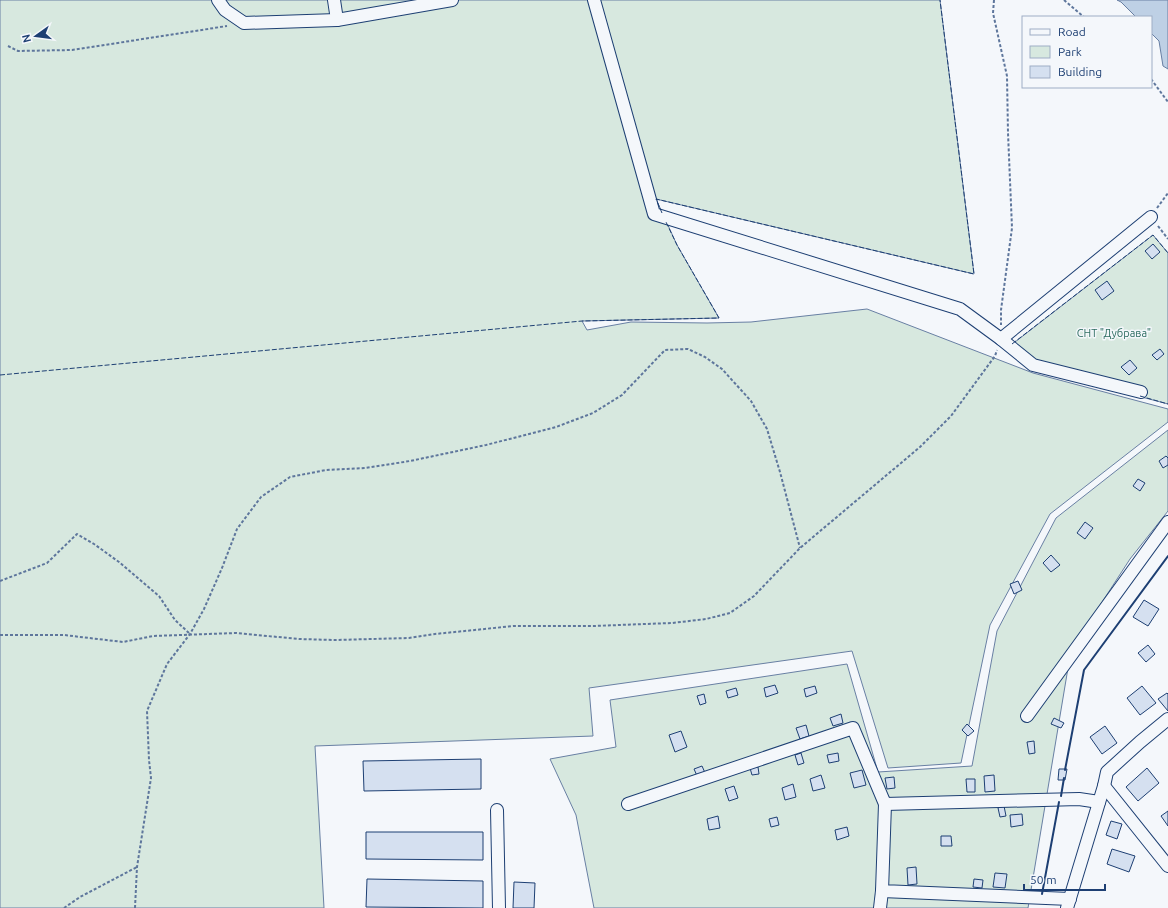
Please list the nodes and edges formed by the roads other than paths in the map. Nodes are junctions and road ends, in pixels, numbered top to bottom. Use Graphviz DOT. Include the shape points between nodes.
graph roads {
  1 [pos="218,0"];
  2 [pos="334,0"];
  3 [pos="452,0"];
  4 [pos="594,0"];
  5 [pos="337,20"];
  6 [pos="1151,217"];
  7 [pos="1001,339"];
  8 [pos="1141,392"];
  9 [pos="1168,522"];
  10 [pos="1027,716"];
  11 [pos="1168,719"];
  12 [pos="1104,786"];
  13 [pos="1098,802"];
  14 [pos="628,804"];
  15 [pos="885,804"];
  16 [pos="497,810"];
  17 [pos="1168,866"];
  18 [pos="882,891"];
  19 [pos="1068,904"];
  20 [pos="499,908"];
  21 [pos="880,908"];
  1 -- 5 [label="street" via="225,10 244,23"];
  2 -- 5 [label="street"];
  3 -- 5 [label="street"];
  4 -- 7 [label="street" via="654,214 960,309"];
  6 -- 7 [label="street"];
  7 -- 8 [label="street" via="1033,365"];
  9 -- 10 [label="street"];
  11 -- 12 [label="street" via="1107,772"];
  12 -- 13 [label="street"];
  12 -- 17 [label="street"];
  13 -- 15 [label="street" via="1079,799"];
  13 -- 19 [label="street"];
  14 -- 15 [label="street" via="853,728"];
  15 -- 18 [label="street"];
  16 -- 20 [label="street"];
  18 -- 19 [label="street"];
  18 -- 21 [label="street"];
}
